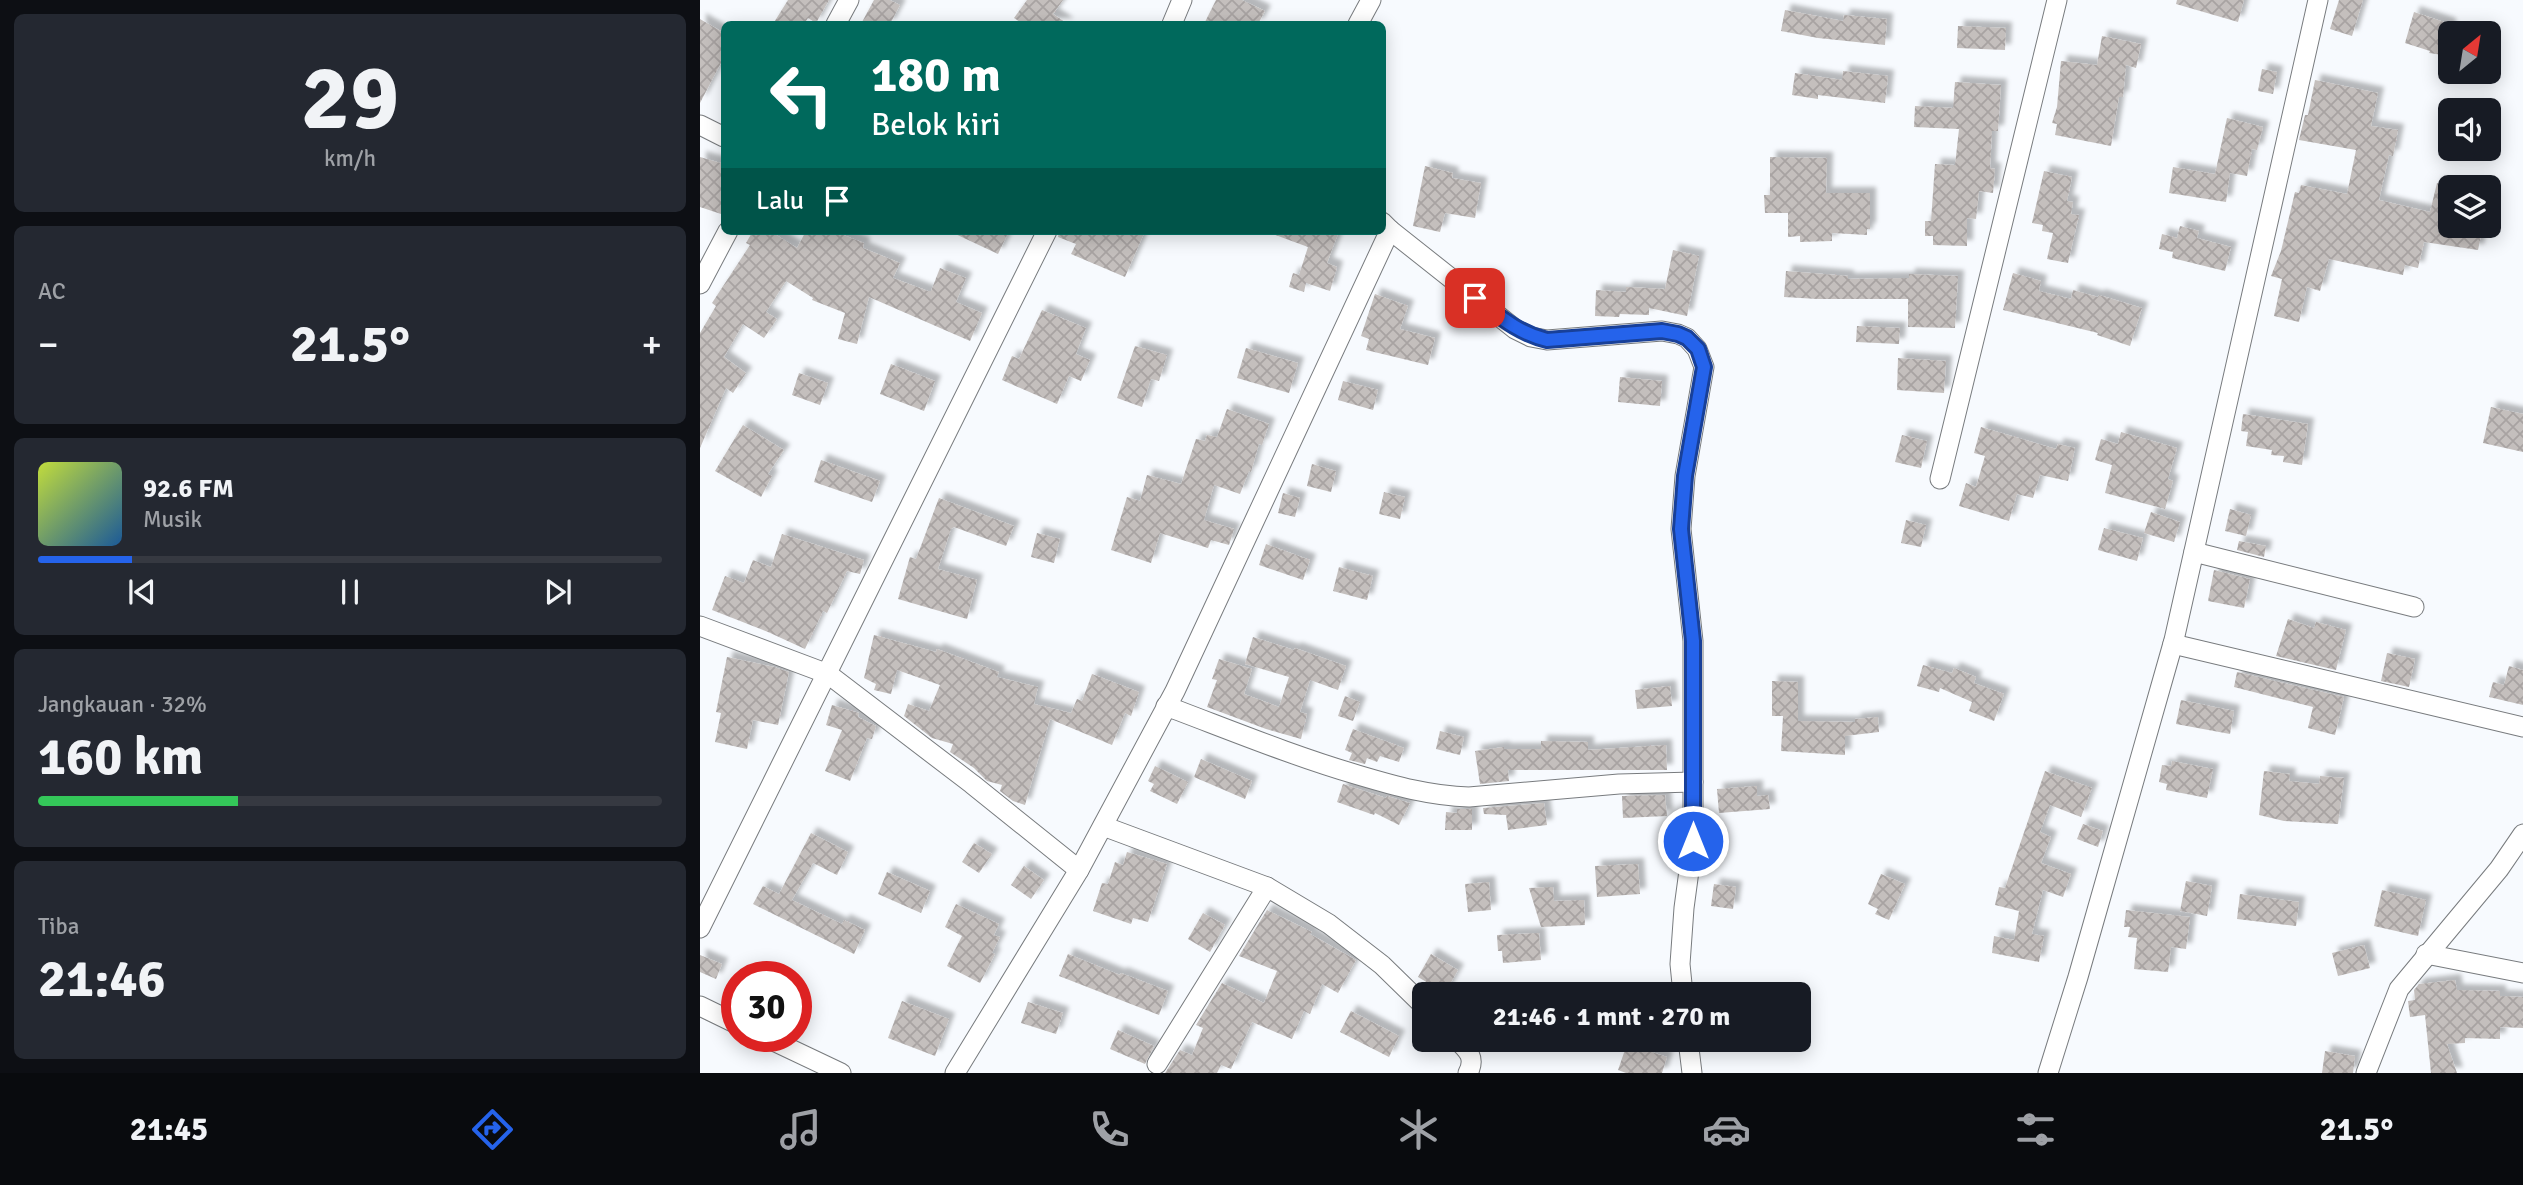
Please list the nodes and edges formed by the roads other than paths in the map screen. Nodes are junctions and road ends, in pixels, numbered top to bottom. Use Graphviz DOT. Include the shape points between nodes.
graph roads {
  1 [pos="849,0"];
  2 [pos="1182,0"];
  3 [pos="1371,0"];
  4 [pos="2057,0"];
  5 [pos="2318,0"];
  6 [pos="838,21"];
  7 [pos="1173,21"];
  8 [pos="1360,21"];
  9 [pos="700,125"];
  10 [pos="721,136"];
  11 [pos="1386,226"];
  12 [pos="726,235"];
  13 [pos="1045,235"];
  14 [pos="1382,235"];
  15 [pos="700,284"];
  16 [pos="1940,479"];
  17 [pos="2194,552"];
  18 [pos="2414,607"];
  19 [pos="700,626"];
  20 [pos="2173,644"];
  21 [pos="828,674"];
  22 [pos="1166,706"];
  23 [pos="2523,727"];
  24 [pos="1693,782"];
  25 [pos="1102,826"];
  26 [pos="2523,834"];
  27 [pos="1079,870"];
  28 [pos="1267,887"];
  29 [pos="700,928"];
  30 [pos="2426,954"];
  31 [pos="2523,973"];
  32 [pos="1682,982"];
  33 [pos="1412,994"];
  34 [pos="700,1006"];
  35 [pos="721,1016"];
  36 [pos="797,1052"];
  37 [pos="1468,1052"];
  38 [pos="1689,1052"];
  39 [pos="1157,1064"];
  40 [pos="841,1073"];
  41 [pos="954,1073"];
  42 [pos="1468,1073"];
  43 [pos="1692,1073"];
  44 [pos="2048,1073"];
  45 [pos="2366,1073"];
  1 -- 6 [label="street"];
  2 -- 7 [label="street"];
  3 -- 8 [label="street"];
  4 -- 16 [label="street"];
  5 -- 17 [label="street"];
  9 -- 10 [label="street"];
  11 -- 24 [label="street" via="1531,337 1547,340 1662,331 1687,338 1698,349 1704,367 1681,529 1693,641"];
  12 -- 15 [label="street"];
  13 -- 21 [label="street"];
  14 -- 22 [label="street"];
  17 -- 18 [label="street"];
  17 -- 20 [label="street"];
  19 -- 21 [label="street"];
  20 -- 23 [label="street"];
  20 -- 44 [label="street"];
  21 -- 27 [label="street"];
  21 -- 29 [label="street"];
  22 -- 24 [label="street" via="1315,762 1447,796"];
  22 -- 25 [label="street"];
  24 -- 32 [label="street"];
  25 -- 27 [label="street"];
  25 -- 28 [label="street"];
  26 -- 30 [label="street"];
  27 -- 41 [label="street"];
  28 -- 33 [label="street" via="1329,924"];
  28 -- 39 [label="street"];
  30 -- 31 [label="street"];
  30 -- 45 [label="street" via="2399,989"];
  34 -- 35 [label="street"];
  36 -- 40 [label="street"];
  37 -- 42 [label="street" via="1473,1064"];
  38 -- 43 [label="street"];
}
